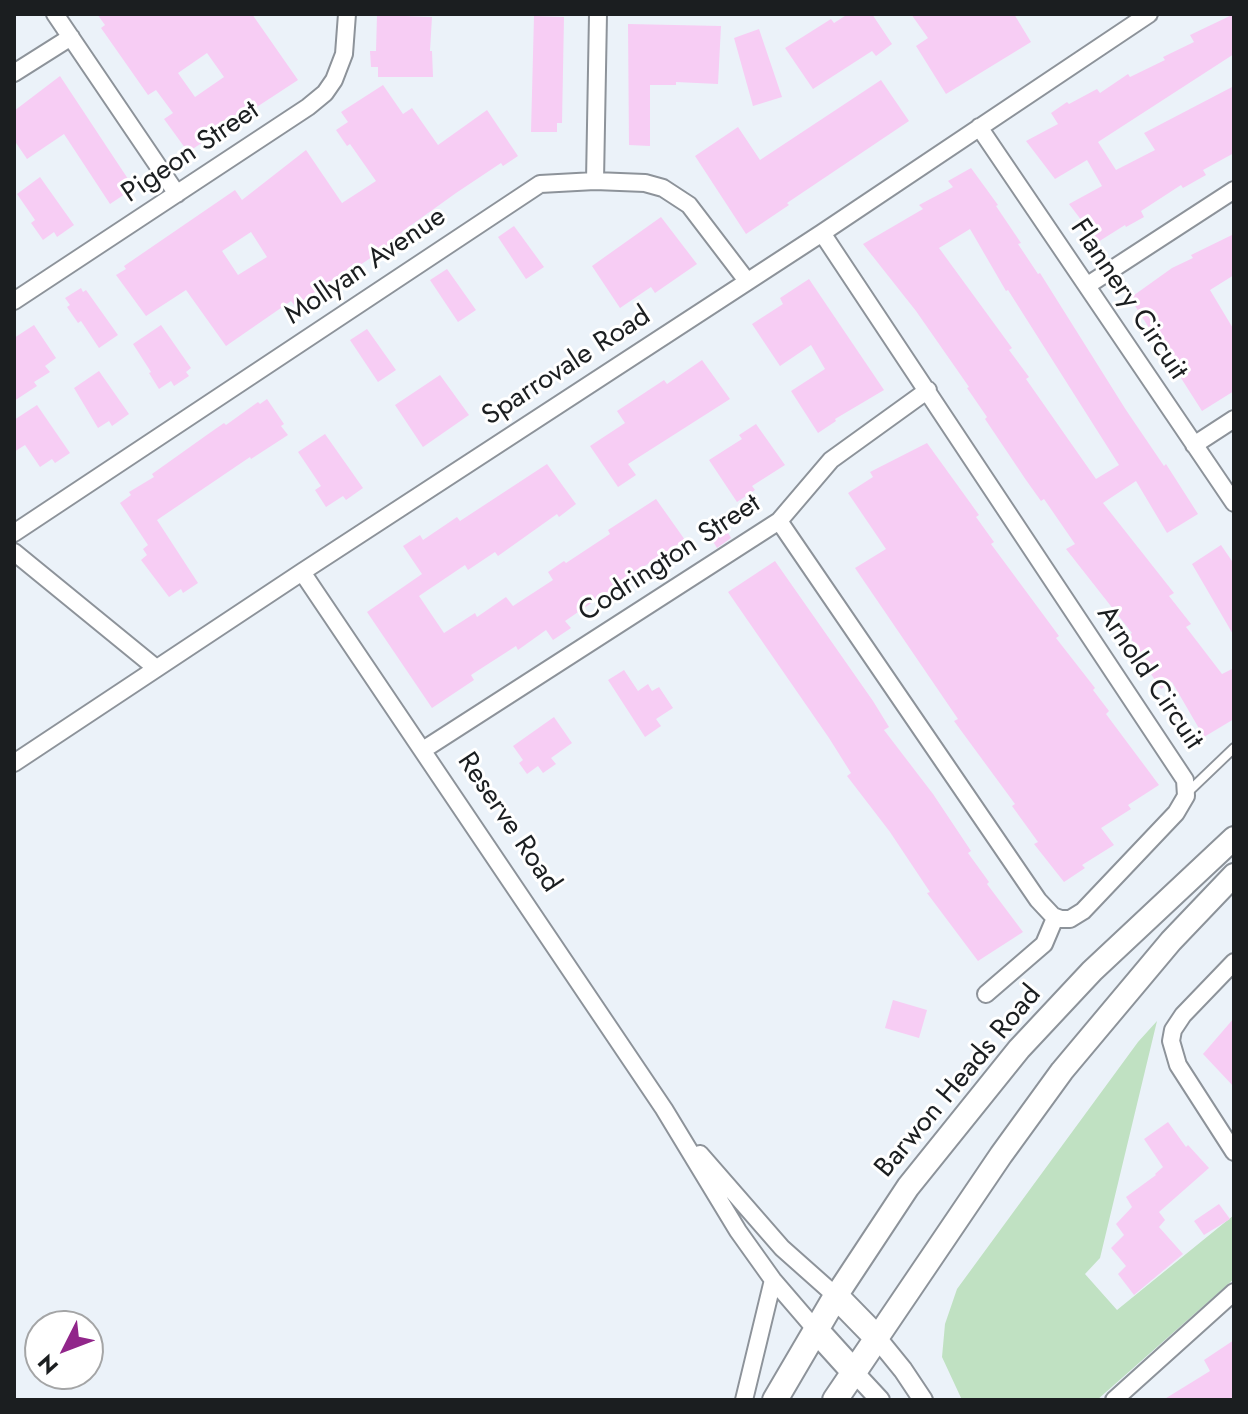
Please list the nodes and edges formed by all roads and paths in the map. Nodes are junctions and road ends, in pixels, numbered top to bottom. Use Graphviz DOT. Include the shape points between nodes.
graph roads {
  1 [pos="55,14"];
  2 [pos="347,14"];
  3 [pos="598,14"];
  4 [pos="1149,14"];
  5 [pos="71,37"];
  6 [pos="14,73"];
  7 [pos="979,127"];
  8 [pos="595,181"];
  9 [pos="1234,190"];
  10 [pos="177,194"];
  11 [pos="822,233"];
  12 [pos="747,281"];
  13 [pos="1088,285"];
  14 [pos="14,301"];
  15 [pos="928,390"];
  16 [pos="1234,419"];
  17 [pos="1194,445"];
  18 [pos="1234,503"];
  19 [pos="779,521"];
  20 [pos="14,533"];
  21 [pos="14,552"];
  22 [pos="302,572"];
  23 [pos="156,668"];
  24 [pos="1234,748"];
  25 [pos="423,750"];
  26 [pos="14,763"];
  27 [pos="1187,793"];
  28 [pos="1234,838"];
  29 [pos="1234,875"];
  30 [pos="1055,918"];
  31 [pos="1234,962"];
  32 [pos="986,994"];
  33 [pos="664,1109"];
  34 [pos="1234,1152"];
  35 [pos="773,1280"];
  36 [pos="1234,1292"];
  37 [pos="836,1296"];
  38 [pos="816,1330"];
  39 [pos="877,1338"];
  40 [pos="854,1372"];
  41 [pos="744,1400"];
  42 [pos="775,1400"];
  43 [pos="835,1400"];
  44 [pos="880,1400"];
  45 [pos="923,1400"];
  46 [pos="1114,1400"];
  1 -- 5 [label="street"];
  2 -- 10 [label="street, Pigeon Street" via="344,54 325,93"];
  3 -- 8 [label="street"];
  4 -- 7 [label="street, Sparrovale Road"];
  5 -- 6 [label="street"];
  5 -- 10 [label="street"];
  7 -- 11 [label="street, Sparrovale Road"];
  7 -- 13 [label="street, Flannery Circuit"];
  8 -- 12 [label="street, Mollyan Avenue" via="645,183 681,198"];
  8 -- 20 [label="street, Mollyan Avenue" via="535,186"];
  9 -- 13 [label="street"];
  10 -- 14 [label="street, Pigeon Street"];
  11 -- 12 [label="street, Sparrovale Road"];
  11 -- 15 [label="street, Arnold Circuit"];
  12 -- 22 [label="street, Sparrovale Road"];
  13 -- 17 [label="street, Flannery Circuit"];
  15 -- 19 [label="street, Codrington Street" via="831,460"];
  15 -- 27 [label="street, Arnold Circuit" via="1183,776"];
  16 -- 17 [label="street"];
  17 -- 18 [label="street, Flannery Circuit"];
  19 -- 25 [label="street, Codrington Street"];
  19 -- 30 [label="street"];
  21 -- 23 [label="street"];
  22 -- 23 [label="street, Sparrovale Road"];
  22 -- 25 [label="street, Reserve Road"];
  23 -- 26 [label="street, Sparrovale Road"];
  24 -- 27 [label="lane"];
  25 -- 33 [label="street, Reserve Road"];
  27 -- 30 [label="street, Arnold Circuit" via="1176,813 1092,904 1070,919"];
  28 -- 37 [label="main road, Barwon Heads Road" via="1092,971 1019,1049 908,1187"];
  29 -- 39 [label="main road" via="1062,1071"];
  30 -- 32 [label="street" via="1040,947"];
  31 -- 34 [label="street" via="1183,1015 1171,1041 1178,1065"];
  33 -- 35 [label="street, Reserve Road"];
  33 -- 37 [label="street, Reserve Road" via="760,1224"];
  35 -- 38 [label="street, Reserve Road"];
  35 -- 41 [label="street"];
  36 -- 46 [label="street"];
  37 -- 38 [label="main road, Barwon Heads Road"];
  37 -- 39 [label="main road, Reserve Road"];
  38 -- 40 [label="main road, Reserve Road"];
  38 -- 42 [label="main road, Barwon Heads Road"];
  39 -- 40 [label="main road"];
  39 -- 45 [label="street, Reserve Road"];
  40 -- 43 [label="main road"];
  40 -- 44 [label="street, Reserve Road"];
}
